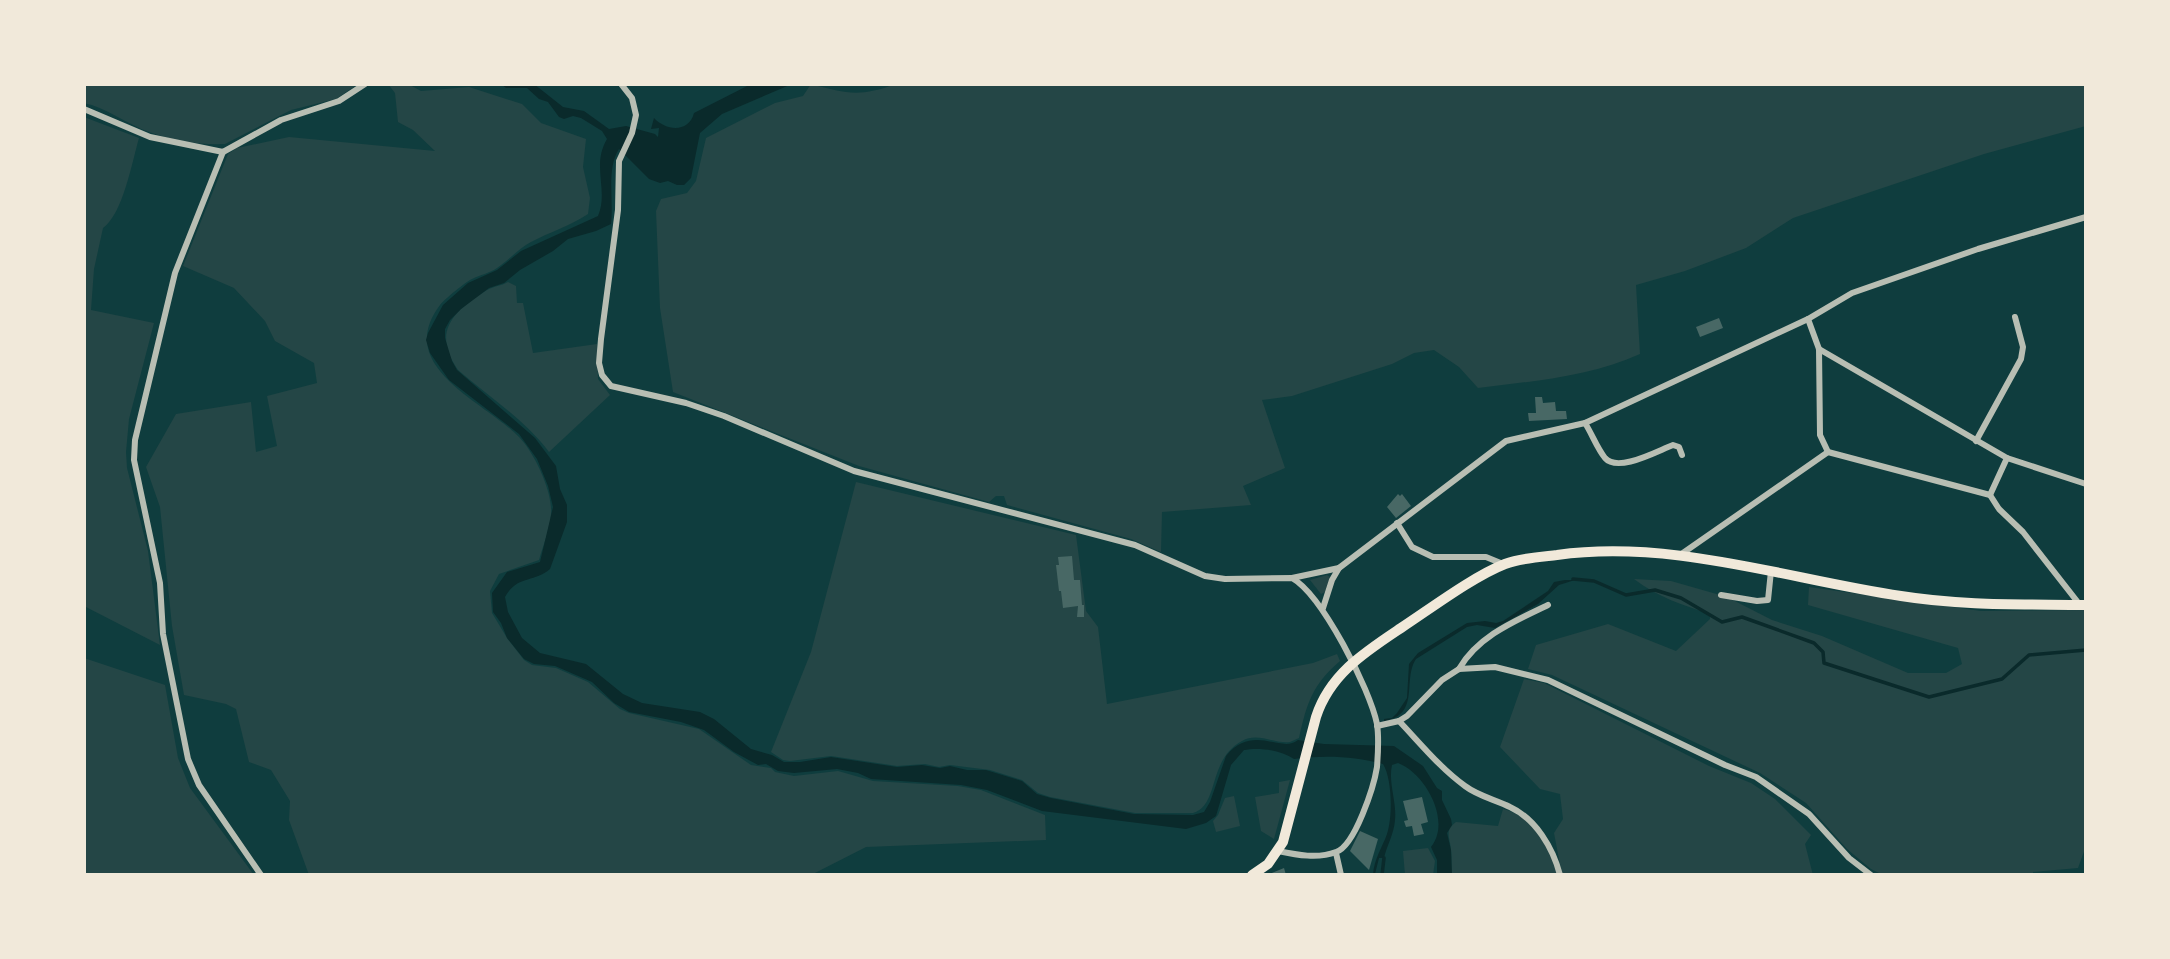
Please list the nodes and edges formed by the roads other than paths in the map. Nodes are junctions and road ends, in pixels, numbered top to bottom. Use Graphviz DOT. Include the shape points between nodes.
graph roads {
  1 [pos="365,84"];
  2 [pos="621,84"];
  3 [pos="84,109"];
  4 [pos="223,152"];
  5 [pos="2086,217"];
  6 [pos="2015,317"];
  7 [pos="1808,319"];
  8 [pos="1819,349"];
  9 [pos="1586,423"];
  10 [pos="1976,441"];
  11 [pos="1828,452"];
  12 [pos="1682,455"];
  13 [pos="2007,458"];
  14 [pos="2086,484"];
  15 [pos="1990,495"];
  16 [pos="1397,523"];
  17 [pos="1680,555"];
  18 [pos="1504,565"];
  19 [pos="1339,569"];
  20 [pos="1771,572"];
  21 [pos="1292,578"];
  22 [pos="1721,596"];
  23 [pos="1548,605"];
  24 [pos="2083,605"];
  25 [pos="1323,608"];
  26 [pos="1353,663"];
  27 [pos="1459,669"];
  28 [pos="1399,721"];
  29 [pos="1377,726"];
  30 [pos="1278,851"];
  31 [pos="1336,853"];
  32 [pos="261,875"];
  33 [pos="1252,875"];
  34 [pos="1341,875"];
  35 [pos="1560,875"];
  36 [pos="1871,875"];
  1 -- 4 [label="street" via="339,101 281,120"];
  2 -- 21 [label="street" via="632,98 636,116 619,161 618,211 599,363 611,386 724,416 854,471 1135,545 1205,576"];
  3 -- 4 [label="street" via="150,137"];
  4 -- 32 [label="street" via="174,273 134,460 160,583 163,634 188,760 199,785"];
  5 -- 7 [label="street" via="1852,293"];
  6 -- 10 [label="street" via="2022,338 2021,359"];
  7 -- 8 [label="street"];
  7 -- 9 [label="street"];
  8 -- 10 [label="street"];
  8 -- 11 [label="street" via="1820,435"];
  9 -- 12 [label="street" via="1606,460 1615,465 1674,445"];
  9 -- 16 [label="street" via="1506,441"];
  10 -- 13 [label="street"];
  11 -- 15 [label="street"];
  11 -- 17 [label="street"];
  13 -- 14 [label="street"];
  13 -- 15 [label="street"];
  15 -- 24 [label="street"];
  16 -- 18 [label="street" via="1412,547 1433,557 1486,557"];
  16 -- 19 [label="street"];
  17 -- 18 [label="highway" via="1596,550"];
  17 -- 20 [label="highway"];
  18 -- 26 [label="highway"];
  19 -- 21 [label="street"];
  19 -- 25 [label="street"];
  20 -- 22 [label="street" via="1768,600"];
  20 -- 24 [label="highway" via="1920,599"];
  21 -- 25 [label="street"];
  23 -- 27 [label="street" via="1492,634 1469,653"];
  25 -- 26 [label="street"];
  26 -- 29 [label="street"];
  26 -- 30 [label="highway" via="1328,690 1319,708"];
  27 -- 28 [label="street"];
  27 -- 36 [label="street" via="1495,667 1548,680 1756,777 1809,814"];
  28 -- 29 [label="street"];
  28 -- 35 [label="street" via="1467,788 1514,808 1534,824 1555,856"];
  29 -- 31 [label="street" via="1377,768 1366,806 1350,840"];
  30 -- 31 [label="street"];
  30 -- 33 [label="highway"];
  31 -- 34 [label="street"];
}
